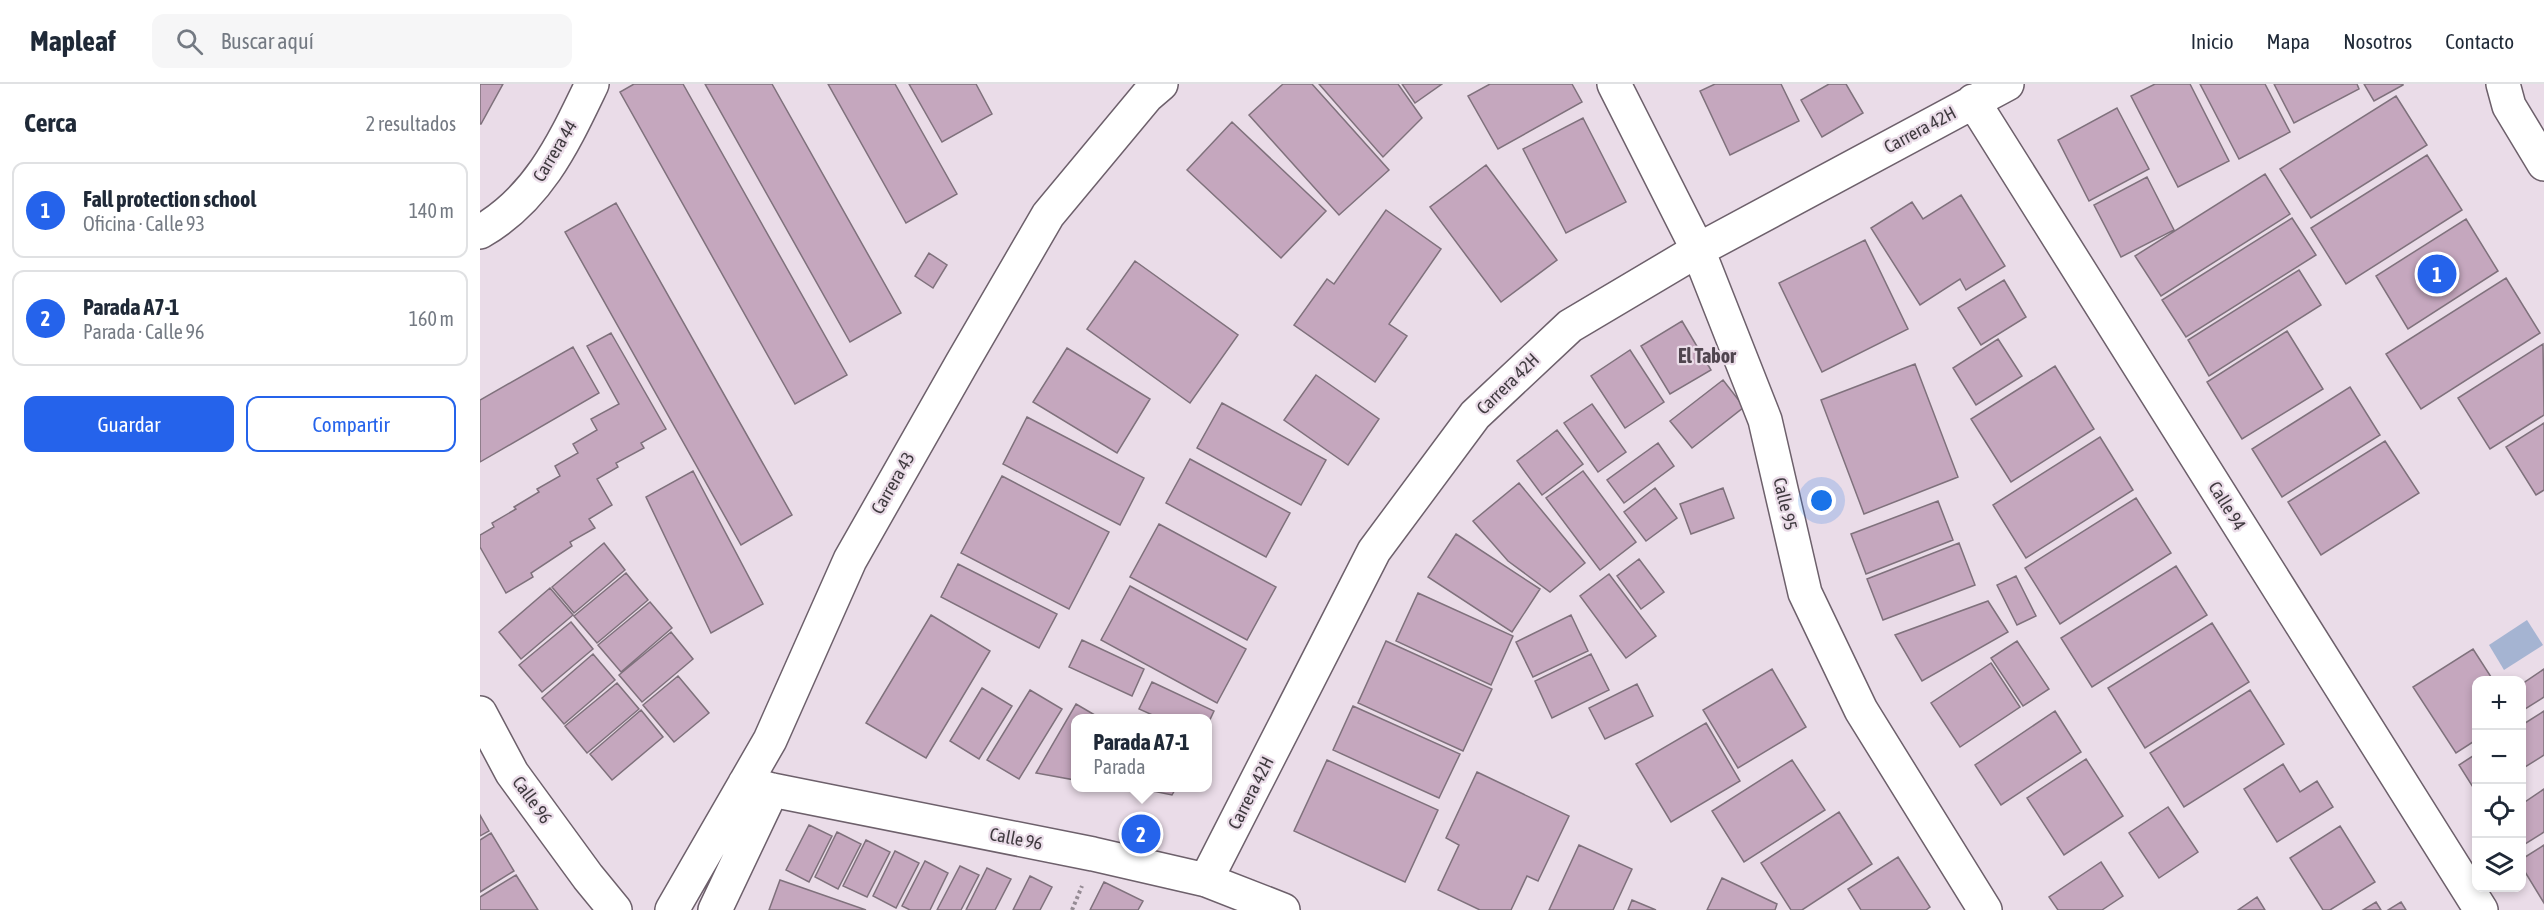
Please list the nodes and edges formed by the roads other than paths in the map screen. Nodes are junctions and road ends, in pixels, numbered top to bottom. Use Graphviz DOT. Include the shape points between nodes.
graph roads {
  1 [pos="592,84"];
  2 [pos="1161,84"];
  3 [pos="1614,84"];
  4 [pos="2007,84"];
  5 [pos="2503,84"];
  6 [pos="1973,101"];
  7 [pos="2544,164"];
  8 [pos="480,232"];
  9 [pos="1698,250"];
  10 [pos="480,713"];
  11 [pos="759,787"];
  12 [pos="1206,880"];
  13 [pos="615,910"];
  14 [pos="672,910"];
  15 [pos="715,910"];
  16 [pos="1283,910"];
  17 [pos="1985,910"];
  18 [pos="2481,910"];
  1 -- 8 [label="street, Carrera 44" via="549,168 527,194"];
  2 -- 11 [label="street, Carrera 43" via="1048,215 850,560 770,740"];
  3 -- 9 [label="street, Calle 95"];
  4 -- 6 [label="street, Carrera 42H"];
  5 -- 7 [label="street" via="2509,106"];
  6 -- 9 [label="street, Carrera 42H"];
  6 -- 18 [label="street, Calle 94"];
  9 -- 12 [label="street, Carrera 42H" via="1570,326 1475,415 1374,551"];
  9 -- 17 [label="street, Calle 95" via="1765,420 1805,593 1861,710"];
  10 -- 13 [label="street, Calle 96" via="512,773"];
  11 -- 12 [label="street, Calle 96"];
  11 -- 14 [label="street, Carrera 43"];
  11 -- 15 [label="street, Carrera 43"];
  12 -- 16 [label="street, Calle 96"];
}
